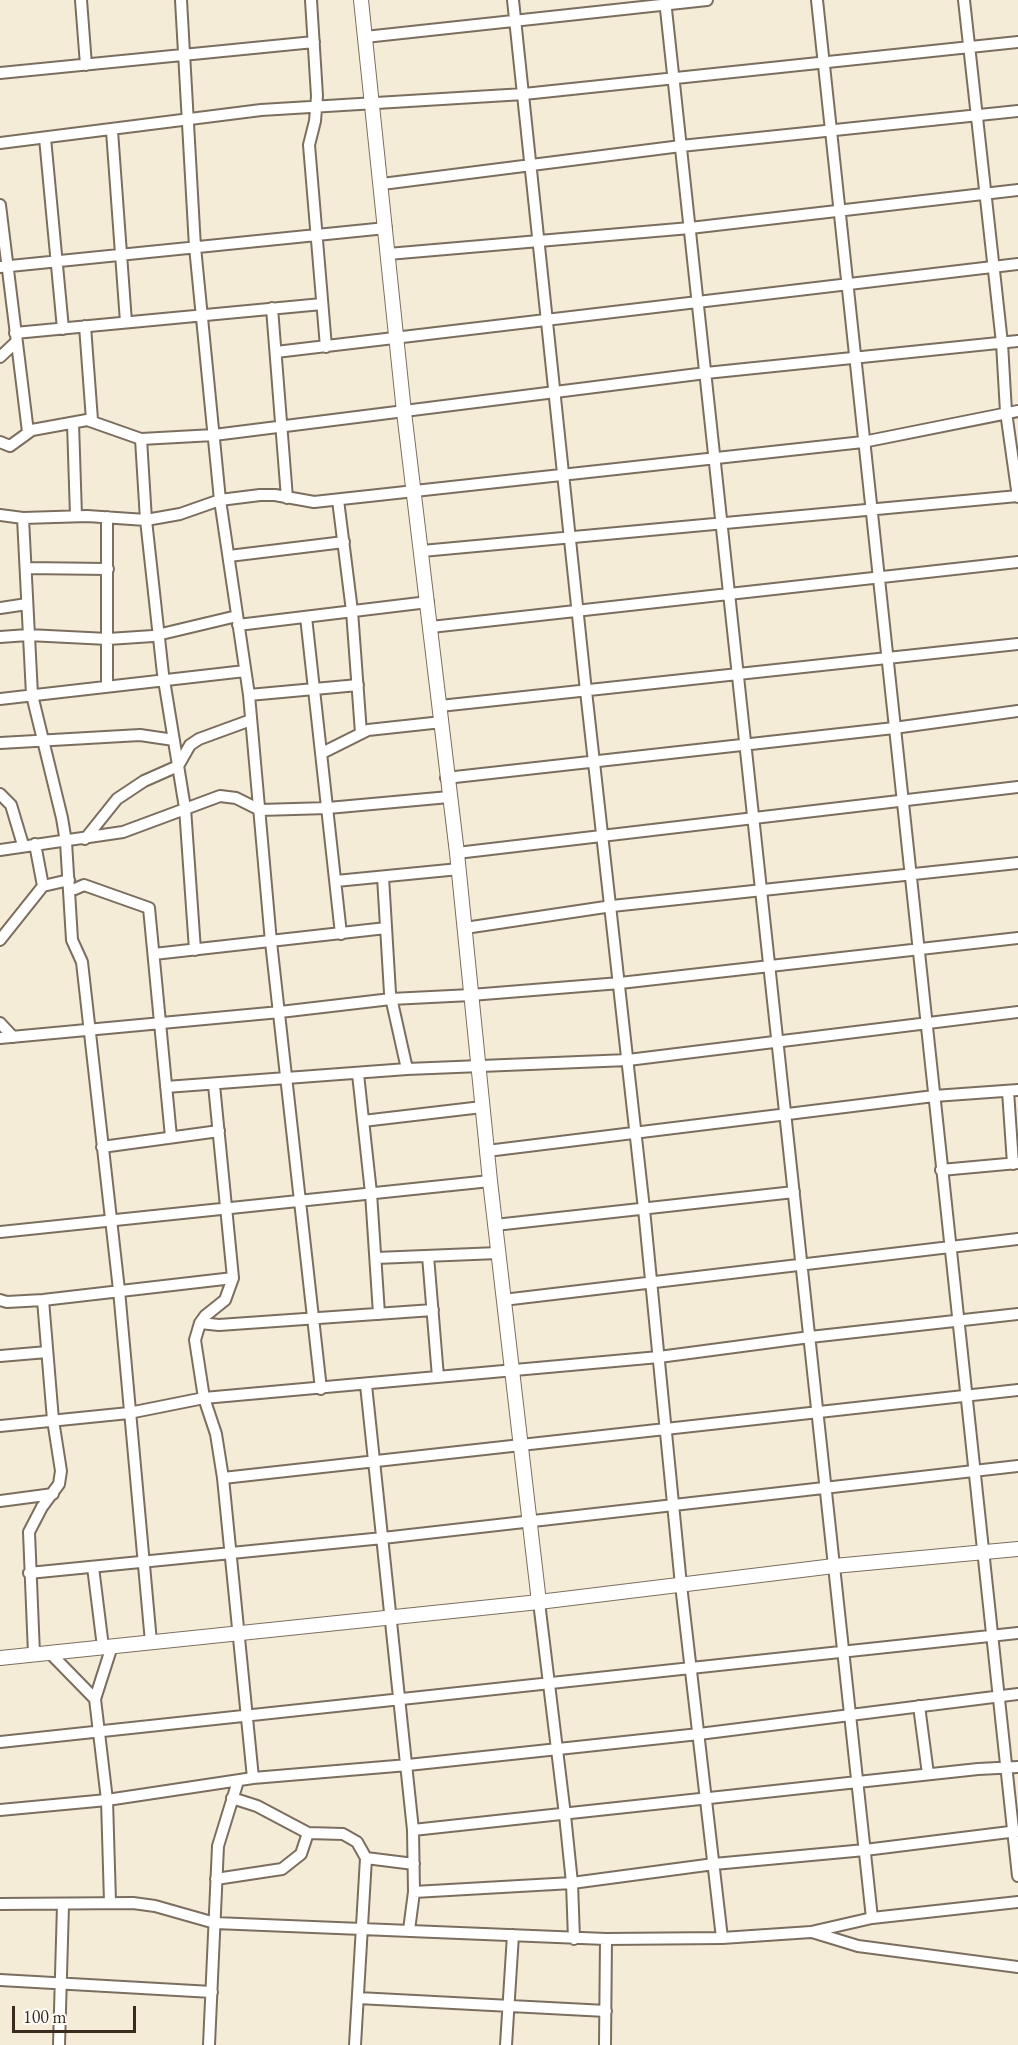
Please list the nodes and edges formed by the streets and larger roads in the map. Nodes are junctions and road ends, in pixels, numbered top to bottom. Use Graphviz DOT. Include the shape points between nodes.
graph roads {
  1 [pos="81,0"];
  2 [pos="181,0"];
  3 [pos="311,0"];
  4 [pos="362,0"];
  5 [pos="513,0"];
  6 [pos="707,0"];
  7 [pos="816,0"];
  8 [pos="964,0"];
  9 [pos="665,3"];
  10 [pos="515,23"];
  11 [pos="365,37"];
  12 [pos="314,42"];
  13 [pos="1018,42"];
  14 [pos="969,48"];
  15 [pos="185,56"];
  16 [pos="823,62"];
  17 [pos="86,65"];
  18 [pos="0,73"];
  19 [pos="674,79"];
  20 [pos="524,94"];
  21 [pos="373,105"];
  22 [pos="317,108"];
  23 [pos="1018,111"];
  24 [pos="976,114"];
  25 [pos="188,120"];
  26 [pos="112,130"];
  27 [pos="830,131"];
  28 [pos="45,138"];
  29 [pos="0,143"];
  30 [pos="681,146"];
  31 [pos="531,165"];
  32 [pos="382,184"];
  33 [pos="1018,190"];
  34 [pos="985,194"];
  35 [pos="0,205"];
  36 [pos="839,210"];
  37 [pos="386,228"];
  38 [pos="690,228"];
  39 [pos="317,235"];
  40 [pos="540,243"];
  41 [pos="195,248"];
  42 [pos="388,254"];
  43 [pos="121,255"];
  44 [pos="56,261"];
  45 [pos="1018,264"];
  46 [pos="3,267"];
  47 [pos="993,267"];
  48 [pos="848,283"];
  49 [pos="0,284"];
  50 [pos="698,300"];
  51 [pos="322,304"];
  52 [pos="272,308"];
  53 [pos="202,314"];
  54 [pos="548,318"];
  55 [pos="126,322"];
  56 [pos="85,326"];
  57 [pos="63,329"];
  58 [pos="16,338"];
  59 [pos="396,338"];
  60 [pos="1018,341"];
  61 [pos="1002,343"];
  62 [pos="326,347"];
  63 [pos="276,352"];
  64 [pos="0,357"];
  65 [pos="854,359"];
  66 [pos="706,374"];
  67 [pos="556,392"];
  68 [pos="1018,411"];
  69 [pos="404,412"];
  70 [pos="1006,412"];
  71 [pos="92,420"];
  72 [pos="73,423"];
  73 [pos="282,428"];
  74 [pos="28,432"];
  75 [pos="214,435"];
  76 [pos="141,439"];
  77 [pos="0,442"];
  78 [pos="863,442"];
  79 [pos="713,457"];
  80 [pos="562,473"];
  81 [pos="413,491"];
  82 [pos="1018,496"];
  83 [pos="287,498"];
  84 [pos="220,500"];
  85 [pos="338,500"];
  86 [pos="871,510"];
  87 [pos="0,515"];
  88 [pos="76,516"];
  89 [pos="107,517"];
  90 [pos="23,518"];
  91 [pos="146,520"];
  92 [pos="722,524"];
  93 [pos="570,537"];
  94 [pos="344,542"];
  95 [pos="422,551"];
  96 [pos="229,556"];
  97 [pos="1018,562"];
  98 [pos="26,568"];
  99 [pos="108,569"];
  100 [pos="878,579"];
  101 [pos="730,595"];
  102 [pos="428,602"];
  103 [pos="27,604"];
  104 [pos="0,608"];
  105 [pos="352,611"];
  106 [pos="578,611"];
  107 [pos="306,616"];
  108 [pos="238,620"];
  109 [pos="431,627"];
  110 [pos="28,634"];
  111 [pos="159,635"];
  112 [pos="0,637"];
  113 [pos="108,639"];
  114 [pos="1018,644"];
  115 [pos="887,658"];
  116 [pos="245,671"];
  117 [pos="738,674"];
  118 [pos="164,680"];
  119 [pos="358,685"];
  120 [pos="107,686"];
  121 [pos="315,689"];
  122 [pos="586,691"];
  123 [pos="32,695"];
  124 [pos="249,695"];
  125 [pos="0,699"];
  126 [pos="440,706"];
  127 [pos="1018,711"];
  128 [pos="251,720"];
  129 [pos="442,722"];
  130 [pos="894,728"];
  131 [pos="361,733"];
  132 [pos="44,740"];
  133 [pos="174,740"];
  134 [pos="0,743"];
  135 [pos="746,744"];
  136 [pos="322,753"];
  137 [pos="594,762"];
  138 [pos="178,766"];
  139 [pos="446,777"];
  140 [pos="1018,787"];
  141 [pos="0,794"];
  142 [pos="449,798"];
  143 [pos="902,799"];
  144 [pos="185,808"];
  145 [pos="328,808"];
  146 [pos="260,810"];
  147 [pos="754,819"];
  148 [pos="603,837"];
  149 [pos="85,839"];
  150 [pos="66,842"];
  151 [pos="29,845"];
  152 [pos="0,850"];
  153 [pos="457,853"];
  154 [pos="1018,863"];
  155 [pos="459,869"];
  156 [pos="910,875"];
  157 [pos="382,877"];
  158 [pos="336,881"];
  159 [pos="72,884"];
  160 [pos="43,886"];
  161 [pos="761,889"];
  162 [pos="612,906"];
  163 [pos="386,928"];
  164 [pos="465,928"];
  165 [pos="341,934"];
  166 [pos="1018,938"];
  167 [pos="0,940"];
  168 [pos="271,942"];
  169 [pos="918,948"];
  170 [pos="195,950"];
  171 [pos="154,954"];
  172 [pos="770,968"];
  173 [pos="620,983"];
  174 [pos="471,995"];
  175 [pos="391,999"];
  176 [pos="280,1012"];
  177 [pos="1018,1012"];
  178 [pos="160,1022"];
  179 [pos="0,1023"];
  180 [pos="926,1023"];
  181 [pos="89,1029"];
  182 [pos="13,1037"];
  183 [pos="0,1038"];
  184 [pos="778,1043"];
  185 [pos="628,1060"];
  186 [pos="479,1068"];
  187 [pos="407,1069"];
  188 [pos="358,1074"];
  189 [pos="286,1077"];
  190 [pos="214,1085"];
  191 [pos="166,1087"];
  192 [pos="1013,1090"];
  193 [pos="934,1096"];
  194 [pos="482,1107"];
  195 [pos="786,1114"];
  196 [pos="363,1121"];
  197 [pos="219,1131"];
  198 [pos="636,1134"];
  199 [pos="171,1137"];
  200 [pos="102,1147"];
  201 [pos="487,1151"];
  202 [pos="1016,1164"];
  203 [pos="941,1170"];
  204 [pos="490,1181"];
  205 [pos="794,1192"];
  206 [pos="371,1193"];
  207 [pos="300,1201"];
  208 [pos="226,1209"];
  209 [pos="645,1209"];
  210 [pos="110,1220"];
  211 [pos="495,1225"];
  212 [pos="0,1232"];
  213 [pos="1018,1239"];
  214 [pos="950,1247"];
  215 [pos="498,1252"];
  216 [pos="428,1256"];
  217 [pos="376,1258"];
  218 [pos="802,1263"];
  219 [pos="234,1278"];
  220 [pos="652,1282"];
  221 [pos="119,1290"];
  222 [pos="0,1300"];
  223 [pos="42,1300"];
  224 [pos="503,1300"];
  225 [pos="433,1310"];
  226 [pos="379,1314"];
  227 [pos="1018,1314"];
  228 [pos="313,1316"];
  229 [pos="957,1320"];
  230 [pos="200,1323"];
  231 [pos="810,1337"];
  232 [pos="47,1352"];
  233 [pos="0,1356"];
  234 [pos="659,1357"];
  235 [pos="512,1369"];
  236 [pos="438,1377"];
  237 [pos="366,1384"];
  238 [pos="321,1389"];
  239 [pos="1018,1390"];
  240 [pos="966,1395"];
  241 [pos="204,1398"];
  242 [pos="129,1413"];
  243 [pos="818,1413"];
  244 [pos="53,1420"];
  245 [pos="0,1426"];
  246 [pos="667,1428"];
  247 [pos="520,1446"];
  248 [pos="375,1461"];
  249 [pos="1018,1466"];
  250 [pos="974,1471"];
  251 [pos="223,1478"];
  252 [pos="826,1486"];
  253 [pos="53,1494"];
  254 [pos="0,1501"];
  255 [pos="675,1505"];
  256 [pos="529,1520"];
  257 [pos="382,1538"];
  258 [pos="1018,1549"];
  259 [pos="230,1552"];
  260 [pos="982,1552"];
  261 [pos="144,1561"];
  262 [pos="834,1566"];
  263 [pos="93,1567"];
  264 [pos="29,1573"];
  265 [pos="681,1585"];
  266 [pos="539,1602"];
  267 [pos="392,1617"];
  268 [pos="238,1633"];
  269 [pos="1018,1633"];
  270 [pos="990,1636"];
  271 [pos="151,1642"];
  272 [pos="107,1647"];
  273 [pos="844,1652"];
  274 [pos="50,1653"];
  275 [pos="34,1654"];
  276 [pos="0,1658"];
  277 [pos="692,1670"];
  278 [pos="549,1684"];
  279 [pos="1018,1694"];
  280 [pos="998,1696"];
  281 [pos="95,1699"];
  282 [pos="400,1699"];
  283 [pos="919,1706"];
  284 [pos="850,1714"];
  285 [pos="247,1715"];
  286 [pos="99,1731"];
  287 [pos="699,1734"];
  288 [pos="0,1742"];
  289 [pos="557,1748"];
  290 [pos="408,1765"];
  291 [pos="1018,1767"];
  292 [pos="1004,1768"];
  293 [pos="928,1774"];
  294 [pos="253,1778"];
  295 [pos="238,1781"];
  296 [pos="857,1784"];
  297 [pos="232,1798"];
  298 [pos="106,1800"];
  299 [pos="706,1800"];
  300 [pos="0,1810"];
  301 [pos="566,1815"];
  302 [pos="413,1830"];
  303 [pos="1015,1831"];
  304 [pos="308,1833"];
  305 [pos="865,1850"];
  306 [pos="366,1858"];
  307 [pos="414,1864"];
  308 [pos="714,1864"];
  309 [pos="1018,1876"];
  310 [pos="216,1879"];
  311 [pos="572,1883"];
  312 [pos="414,1892"];
  313 [pos="110,1902"];
  314 [pos="1018,1902"];
  315 [pos="0,1904"];
  316 [pos="63,1905"];
  317 [pos="872,1918"];
  318 [pos="215,1923"];
  319 [pos="362,1928"];
  320 [pos="409,1930"];
  321 [pos="811,1932"];
  322 [pos="513,1935"];
  323 [pos="722,1938"];
  324 [pos="574,1939"];
  325 [pos="606,1940"];
  326 [pos="1018,1967"];
  327 [pos="0,1980"];
  328 [pos="60,1982"];
  329 [pos="212,1992"];
  330 [pos="358,1998"];
  331 [pos="509,2004"];
  332 [pos="606,2011"];
  333 [pos="59,2045"];
  334 [pos="208,2045"];
  335 [pos="355,2045"];
  336 [pos="506,2045"];
  337 [pos="605,2045"];
  1 -- 17 [label="street"];
  2 -- 15 [label="street"];
  3 -- 12 [label="street"];
  4 -- 11 [label="street"];
  5 -- 10 [label="street"];
  6 -- 9 [label="street"];
  7 -- 16 [label="street"];
  8 -- 14 [label="street"];
  9 -- 10 [label="street"];
  9 -- 19 [label="street"];
  10 -- 11 [label="street"];
  10 -- 20 [label="street"];
  11 -- 21 [label="street"];
  12 -- 15 [label="street"];
  12 -- 22 [label="street"];
  13 -- 14 [label="street"];
  14 -- 16 [label="street"];
  14 -- 24 [label="street"];
  15 -- 17 [label="street"];
  15 -- 25 [label="street"];
  16 -- 19 [label="street"];
  16 -- 27 [label="street"];
  17 -- 18 [label="street"];
  19 -- 20 [label="street"];
  19 -- 30 [label="street"];
  20 -- 21 [label="street"];
  20 -- 31 [label="street"];
  21 -- 22 [label="street"];
  21 -- 32 [label="street"];
  22 -- 25 [label="street"];
  22 -- 39 [label="street" via="309,145"];
  23 -- 24 [label="street"];
  24 -- 27 [label="street"];
  24 -- 34 [label="street"];
  25 -- 26 [label="street"];
  25 -- 41 [label="street"];
  26 -- 28 [label="street"];
  26 -- 43 [label="street"];
  27 -- 30 [label="street"];
  27 -- 36 [label="street"];
  28 -- 29 [label="street"];
  28 -- 44 [label="street"];
  30 -- 31 [label="street"];
  30 -- 38 [label="street"];
  31 -- 32 [label="street"];
  31 -- 40 [label="street"];
  32 -- 37 [label="street"];
  33 -- 34 [label="street"];
  34 -- 36 [label="street"];
  34 -- 47 [label="street"];
  35 -- 46 [label="street"];
  36 -- 38 [label="street"];
  36 -- 48 [label="street"];
  37 -- 39 [label="street"];
  37 -- 42 [label="street"];
  38 -- 40 [label="street"];
  38 -- 50 [label="street"];
  39 -- 41 [label="street"];
  39 -- 51 [label="street"];
  40 -- 42 [label="street"];
  40 -- 54 [label="street"];
  41 -- 43 [label="street"];
  41 -- 53 [label="street"];
  42 -- 59 [label="street"];
  43 -- 44 [label="street"];
  43 -- 55 [label="street"];
  44 -- 46 [label="street"];
  44 -- 57 [label="street"];
  45 -- 47 [label="street"];
  46 -- 49 [label="street"];
  46 -- 58 [label="street"];
  47 -- 48 [label="street"];
  47 -- 61 [label="street"];
  48 -- 50 [label="street"];
  48 -- 65 [label="street"];
  50 -- 54 [label="street"];
  50 -- 66 [label="street"];
  51 -- 52 [label="street"];
  51 -- 62 [label="street"];
  52 -- 53 [label="street"];
  52 -- 63 [label="street"];
  53 -- 55 [label="street"];
  53 -- 75 [label="street"];
  54 -- 59 [label="street"];
  54 -- 67 [label="street"];
  55 -- 56 [label="street"];
  56 -- 57 [label="street"];
  56 -- 71 [label="street"];
  57 -- 58 [label="street"];
  58 -- 64 [label="street"];
  58 -- 74 [label="street"];
  59 -- 62 [label="street"];
  59 -- 69 [label="street"];
  60 -- 61 [label="street"];
  61 -- 65 [label="street"];
  61 -- 70 [label="street"];
  62 -- 63 [label="street"];
  63 -- 73 [label="street"];
  65 -- 66 [label="street"];
  65 -- 78 [label="street"];
  66 -- 67 [label="street"];
  66 -- 79 [label="street"];
  67 -- 69 [label="street"];
  67 -- 80 [label="street"];
  68 -- 70 [label="street"];
  69 -- 73 [label="street"];
  69 -- 81 [label="street"];
  70 -- 78 [label="street"];
  70 -- 82 [label="street"];
  71 -- 72 [label="street"];
  71 -- 76 [label="street"];
  72 -- 74 [label="street"];
  72 -- 88 [label="street"];
  73 -- 75 [label="street"];
  73 -- 83 [label="street"];
  74 -- 77 [label="street" via="13,445"];
  75 -- 76 [label="street"];
  75 -- 84 [label="street"];
  76 -- 91 [label="street"];
  78 -- 79 [label="street"];
  78 -- 86 [label="street"];
  79 -- 80 [label="street"];
  79 -- 92 [label="street"];
  80 -- 81 [label="street"];
  80 -- 93 [label="street"];
  81 -- 85 [label="street"];
  81 -- 95 [label="street"];
  82 -- 86 [label="street"];
  83 -- 84 [label="street" via="267,494"];
  83 -- 85 [label="street"];
  84 -- 91 [label="street" via="180,514"];
  84 -- 96 [label="street"];
  85 -- 94 [label="street"];
  86 -- 92 [label="street"];
  86 -- 100 [label="street"];
  87 -- 90 [label="street"];
  88 -- 89 [label="street"];
  88 -- 90 [label="street"];
  89 -- 91 [label="street"];
  89 -- 99 [label="street"];
  90 -- 98 [label="street"];
  91 -- 111 [label="street"];
  92 -- 93 [label="street"];
  92 -- 101 [label="street"];
  93 -- 95 [label="street"];
  93 -- 106 [label="street"];
  94 -- 96 [label="street"];
  94 -- 105 [label="street"];
  95 -- 102 [label="street"];
  96 -- 108 [label="street"];
  97 -- 100 [label="street"];
  98 -- 99 [label="street"];
  98 -- 103 [label="street"];
  99 -- 113 [label="street"];
  100 -- 101 [label="street"];
  100 -- 115 [label="street"];
  101 -- 106 [label="street"];
  101 -- 117 [label="street"];
  102 -- 105 [label="street"];
  102 -- 109 [label="street"];
  103 -- 104 [label="street"];
  103 -- 110 [label="street"];
  105 -- 107 [label="street"];
  105 -- 119 [label="street"];
  106 -- 109 [label="street"];
  106 -- 122 [label="street"];
  107 -- 108 [label="street"];
  107 -- 121 [label="street"];
  108 -- 111 [label="street"];
  108 -- 116 [label="street"];
  109 -- 126 [label="street"];
  110 -- 112 [label="street"];
  110 -- 113 [label="street"];
  110 -- 123 [label="street"];
  111 -- 113 [label="street"];
  111 -- 118 [label="street"];
  113 -- 120 [label="street"];
  114 -- 115 [label="street"];
  115 -- 117 [label="street"];
  115 -- 130 [label="street"];
  116 -- 118 [label="street"];
  116 -- 124 [label="street"];
  117 -- 122 [label="street"];
  117 -- 135 [label="street"];
  118 -- 120 [label="street"];
  118 -- 133 [label="street"];
  119 -- 121 [label="street"];
  119 -- 131 [label="street"];
  120 -- 123 [label="street"];
  121 -- 124 [label="street"];
  121 -- 136 [label="street"];
  122 -- 126 [label="street"];
  122 -- 137 [label="street"];
  123 -- 125 [label="street"];
  123 -- 132 [label="street"];
  124 -- 128 [label="street"];
  126 -- 129 [label="street"];
  127 -- 130 [label="street"];
  128 -- 138 [label="street" via="199,739 185,751"];
  128 -- 146 [label="street"];
  129 -- 131 [label="street"];
  129 -- 139 [label="street"];
  130 -- 135 [label="street"];
  130 -- 143 [label="street"];
  131 -- 136 [label="street"];
  132 -- 133 [label="street" via="140,735"];
  132 -- 134 [label="street"];
  132 -- 150 [label="street"];
  133 -- 138 [label="street"];
  135 -- 137 [label="street"];
  135 -- 147 [label="street"];
  136 -- 145 [label="street"];
  137 -- 139 [label="street"];
  137 -- 148 [label="street"];
  138 -- 144 [label="street"];
  138 -- 149 [label="street" via="144,781 117,800"];
  139 -- 142 [label="street"];
  140 -- 143 [label="street"];
  141 -- 151 [label="street" via="11,805"];
  142 -- 145 [label="street"];
  142 -- 153 [label="street"];
  143 -- 147 [label="street"];
  143 -- 156 [label="street"];
  144 -- 146 [label="street" via="219,796 236,798"];
  144 -- 149 [label="street" via="123,832"];
  144 -- 170 [label="street"];
  145 -- 146 [label="street"];
  145 -- 158 [label="street"];
  146 -- 168 [label="street"];
  147 -- 148 [label="street"];
  147 -- 161 [label="street"];
  148 -- 153 [label="street"];
  148 -- 162 [label="street"];
  149 -- 150 [label="street"];
  150 -- 151 [label="street"];
  150 -- 159 [label="street"];
  151 -- 152 [label="street"];
  151 -- 160 [label="street"];
  153 -- 155 [label="street"];
  154 -- 156 [label="street"];
  155 -- 157 [label="street"];
  155 -- 164 [label="street"];
  156 -- 161 [label="street"];
  156 -- 169 [label="street"];
  157 -- 158 [label="street"];
  157 -- 163 [label="street"];
  158 -- 165 [label="street"];
  159 -- 160 [label="street"];
  159 -- 171 [label="street" via="150,908"];
  159 -- 181 [label="street" via="72,940 82,962"];
  160 -- 167 [label="street"];
  161 -- 162 [label="street"];
  161 -- 172 [label="street"];
  162 -- 164 [label="street"];
  162 -- 173 [label="street"];
  163 -- 165 [label="street"];
  163 -- 175 [label="street"];
  164 -- 174 [label="street"];
  165 -- 168 [label="street"];
  166 -- 169 [label="street"];
  168 -- 170 [label="street"];
  168 -- 176 [label="street"];
  169 -- 172 [label="street"];
  169 -- 180 [label="street"];
  170 -- 171 [label="street"];
  171 -- 178 [label="street"];
  172 -- 173 [label="street"];
  172 -- 184 [label="street"];
  173 -- 174 [label="street"];
  173 -- 185 [label="street"];
  174 -- 175 [label="street"];
  174 -- 186 [label="street"];
  175 -- 176 [label="street"];
  175 -- 187 [label="street"];
  176 -- 178 [label="street"];
  176 -- 189 [label="street"];
  177 -- 180 [label="street"];
  178 -- 181 [label="street"];
  178 -- 191 [label="street"];
  179 -- 182 [label="street"];
  180 -- 184 [label="street"];
  180 -- 193 [label="street"];
  181 -- 182 [label="street"];
  181 -- 200 [label="street"];
  182 -- 183 [label="street"];
  184 -- 185 [label="street"];
  184 -- 195 [label="street"];
  185 -- 186 [label="street"];
  185 -- 198 [label="street"];
  186 -- 187 [label="street"];
  186 -- 194 [label="street"];
  187 -- 188 [label="street"];
  188 -- 189 [label="street"];
  188 -- 196 [label="street"];
  189 -- 190 [label="street"];
  189 -- 207 [label="street"];
  190 -- 191 [label="street"];
  190 -- 197 [label="street"];
  191 -- 199 [label="street"];
  192 -- 193 [label="street"];
  192 -- 202 [label="street"];
  193 -- 195 [label="street"];
  193 -- 203 [label="street"];
  194 -- 196 [label="street"];
  194 -- 201 [label="street"];
  195 -- 198 [label="street"];
  195 -- 205 [label="street"];
  196 -- 206 [label="street"];
  197 -- 199 [label="street"];
  197 -- 208 [label="street"];
  198 -- 201 [label="street"];
  198 -- 209 [label="street"];
  199 -- 200 [label="street"];
  200 -- 210 [label="street"];
  201 -- 204 [label="street"];
  202 -- 203 [label="street"];
  203 -- 214 [label="street"];
  204 -- 206 [label="street"];
  204 -- 211 [label="street"];
  205 -- 209 [label="street"];
  205 -- 218 [label="street"];
  206 -- 207 [label="street"];
  206 -- 217 [label="street"];
  207 -- 208 [label="street"];
  207 -- 228 [label="street"];
  208 -- 210 [label="street"];
  208 -- 219 [label="street"];
  209 -- 211 [label="street"];
  209 -- 220 [label="street"];
  210 -- 212 [label="street"];
  210 -- 221 [label="street"];
  211 -- 215 [label="street"];
  213 -- 214 [label="street"];
  214 -- 218 [label="street"];
  214 -- 229 [label="street"];
  215 -- 216 [label="street"];
  215 -- 224 [label="street"];
  216 -- 217 [label="street"];
  216 -- 225 [label="street"];
  217 -- 226 [label="street"];
  218 -- 220 [label="street"];
  218 -- 231 [label="street"];
  219 -- 221 [label="street"];
  219 -- 230 [label="street" via="225,1300"];
  220 -- 224 [label="street"];
  220 -- 234 [label="street"];
  221 -- 223 [label="street"];
  221 -- 242 [label="street"];
  222 -- 223 [label="street"];
  223 -- 232 [label="street"];
  224 -- 235 [label="street"];
  225 -- 226 [label="street"];
  225 -- 236 [label="street"];
  226 -- 228 [label="street"];
  227 -- 229 [label="street"];
  228 -- 230 [label="street" via="219,1325"];
  228 -- 238 [label="street"];
  229 -- 231 [label="street"];
  229 -- 240 [label="street"];
  230 -- 241 [label="street" via="195,1340"];
  231 -- 234 [label="street"];
  231 -- 243 [label="street"];
  232 -- 233 [label="street"];
  232 -- 244 [label="street"];
  234 -- 235 [label="street"];
  234 -- 246 [label="street"];
  235 -- 236 [label="street"];
  235 -- 247 [label="street"];
  236 -- 237 [label="street"];
  237 -- 238 [label="street"];
  237 -- 248 [label="street"];
  238 -- 241 [label="street"];
  239 -- 240 [label="street"];
  240 -- 243 [label="street"];
  240 -- 250 [label="street"];
  241 -- 242 [label="street"];
  241 -- 251 [label="street" via="216,1434"];
  242 -- 244 [label="street"];
  242 -- 261 [label="street"];
  243 -- 246 [label="street"];
  243 -- 252 [label="street"];
  244 -- 245 [label="street"];
  244 -- 253 [label="street" via="61,1471"];
  246 -- 247 [label="street"];
  246 -- 255 [label="street"];
  247 -- 248 [label="street"];
  247 -- 256 [label="street"];
  248 -- 251 [label="street"];
  248 -- 257 [label="street"];
  249 -- 250 [label="street"];
  250 -- 252 [label="street"];
  250 -- 260 [label="street"];
  251 -- 259 [label="street"];
  252 -- 255 [label="street"];
  252 -- 262 [label="street"];
  253 -- 254 [label="street"];
  253 -- 264 [label="street" via="29,1532"];
  255 -- 256 [label="street"];
  255 -- 265 [label="street"];
  256 -- 257 [label="street"];
  256 -- 266 [label="street"];
  257 -- 259 [label="street"];
  257 -- 267 [label="street"];
  258 -- 260 [label="street"];
  259 -- 261 [label="street"];
  259 -- 268 [label="street"];
  260 -- 262 [label="street"];
  260 -- 270 [label="street"];
  261 -- 263 [label="street"];
  261 -- 271 [label="street"];
  262 -- 265 [label="street"];
  262 -- 273 [label="street"];
  263 -- 264 [label="street"];
  263 -- 272 [label="street"];
  264 -- 275 [label="street"];
  265 -- 266 [label="street"];
  265 -- 277 [label="street"];
  266 -- 267 [label="street"];
  266 -- 278 [label="street"];
  267 -- 268 [label="street"];
  267 -- 282 [label="street"];
  268 -- 271 [label="street"];
  268 -- 285 [label="street"];
  269 -- 270 [label="street"];
  270 -- 273 [label="street"];
  270 -- 280 [label="street"];
  271 -- 272 [label="street"];
  272 -- 274 [label="street"];
  272 -- 281 [label="street"];
  273 -- 277 [label="street"];
  273 -- 284 [label="street"];
  274 -- 275 [label="street"];
  274 -- 281 [label="street"];
  275 -- 276 [label="street"];
  277 -- 278 [label="street"];
  277 -- 287 [label="street"];
  278 -- 282 [label="street"];
  278 -- 289 [label="street"];
  279 -- 280 [label="street"];
  280 -- 283 [label="street"];
  280 -- 292 [label="street"];
  281 -- 286 [label="street"];
  282 -- 285 [label="street"];
  282 -- 290 [label="street"];
  283 -- 284 [label="street"];
  283 -- 293 [label="street"];
  284 -- 287 [label="street"];
  284 -- 296 [label="street"];
  285 -- 286 [label="street"];
  285 -- 294 [label="street"];
  286 -- 288 [label="street"];
  286 -- 298 [label="street"];
  287 -- 289 [label="street"];
  287 -- 299 [label="street"];
  289 -- 290 [label="street"];
  289 -- 301 [label="street"];
  290 -- 294 [label="street"];
  290 -- 302 [label="street"];
  291 -- 292 [label="street"];
  292 -- 293 [label="street"];
  292 -- 303 [label="street"];
  293 -- 296 [label="street"];
  294 -- 295 [label="street"];
  295 -- 297 [label="street"];
  295 -- 298 [label="street"];
  296 -- 299 [label="street"];
  296 -- 305 [label="street"];
  297 -- 304 [label="street" via="257,1806"];
  297 -- 310 [label="street" via="220,1834"];
  298 -- 300 [label="street"];
  298 -- 313 [label="street"];
  299 -- 301 [label="street"];
  299 -- 308 [label="street"];
  301 -- 302 [label="street"];
  301 -- 311 [label="street"];
  302 -- 307 [label="street"];
  303 -- 305 [label="street"];
  303 -- 309 [label="street"];
  304 -- 306 [label="street" via="343,1834 357,1842"];
  304 -- 310 [label="street" via="301,1854 282,1869"];
  305 -- 308 [label="street"];
  305 -- 317 [label="street"];
  306 -- 307 [label="street"];
  306 -- 319 [label="street"];
  307 -- 312 [label="street"];
  308 -- 311 [label="street"];
  308 -- 323 [label="street"];
  310 -- 318 [label="street"];
  311 -- 312 [label="street"];
  311 -- 324 [label="street"];
  312 -- 320 [label="street"];
  313 -- 316 [label="street"];
  313 -- 318 [label="street" via="155,1906"];
  314 -- 317 [label="street"];
  315 -- 316 [label="street"];
  316 -- 328 [label="street"];
  317 -- 321 [label="street"];
  318 -- 319 [label="street"];
  318 -- 329 [label="street"];
  319 -- 320 [label="street"];
  319 -- 330 [label="street"];
  320 -- 322 [label="street"];
  321 -- 323 [label="street"];
  321 -- 326 [label="street" via="858,1946"];
  322 -- 324 [label="street"];
  322 -- 331 [label="street"];
  323 -- 325 [label="street"];
  324 -- 325 [label="street"];
  325 -- 332 [label="street"];
  327 -- 328 [label="street"];
  328 -- 329 [label="street"];
  328 -- 333 [label="street"];
  329 -- 334 [label="street"];
  330 -- 331 [label="street"];
  330 -- 335 [label="street"];
  331 -- 332 [label="street"];
  331 -- 336 [label="street"];
  332 -- 337 [label="street"];
}
